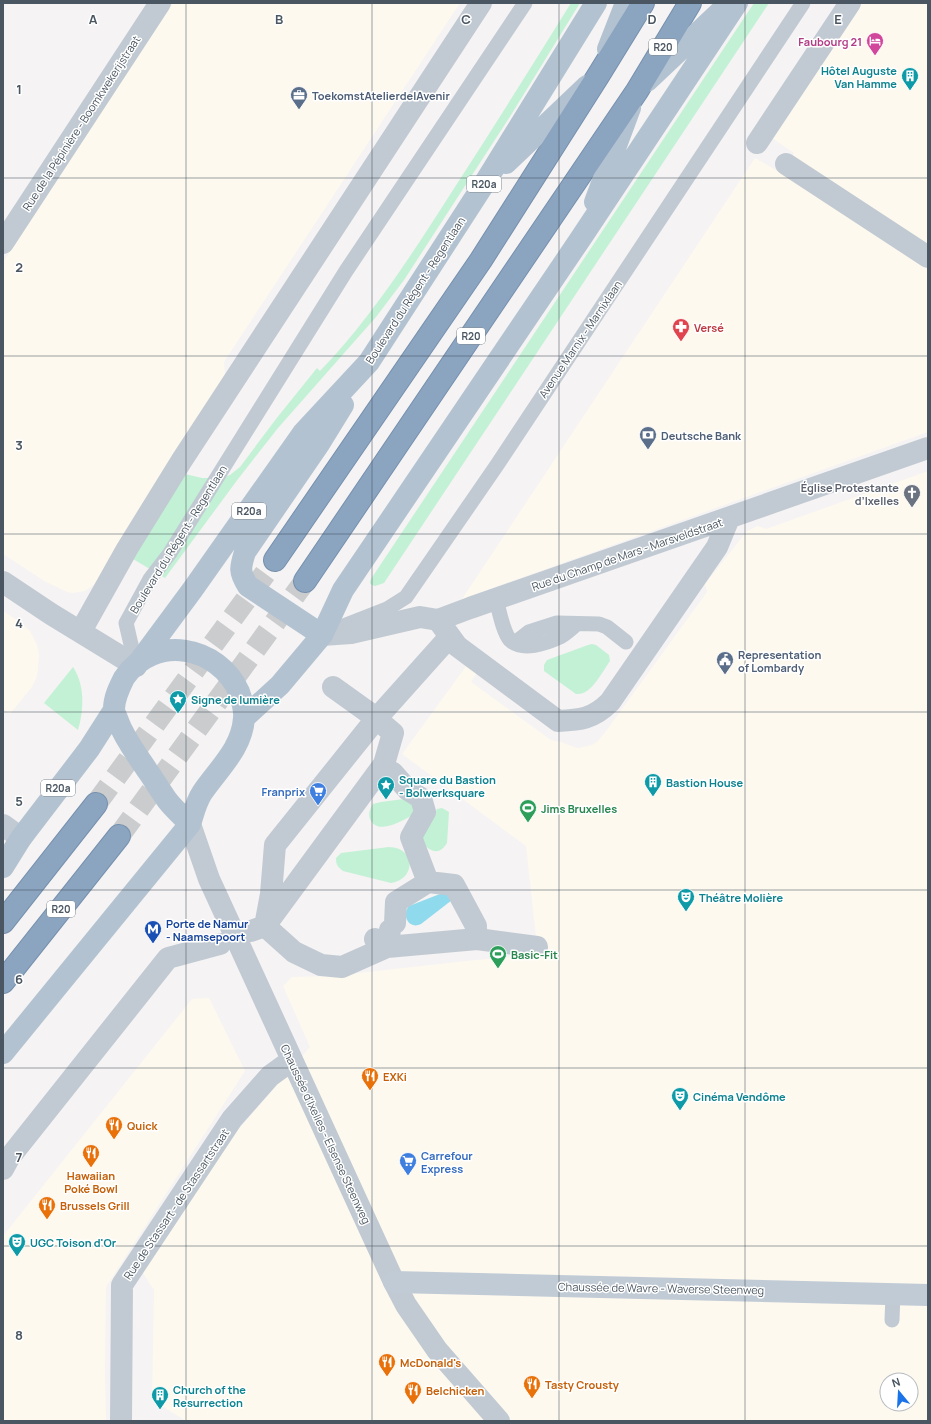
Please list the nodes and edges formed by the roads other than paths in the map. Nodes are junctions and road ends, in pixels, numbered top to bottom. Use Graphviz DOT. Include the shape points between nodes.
graph roads {
  1 [pos="160,3"];
  2 [pos="481,3"];
  3 [pos="526,3"];
  4 [pos="596,3"];
  5 [pos="626,3"];
  6 [pos="643,3"];
  7 [pos="690,3"];
  8 [pos="729,3"];
  9 [pos="736,3"];
  10 [pos="803,3"];
  11 [pos="850,3"];
  12 [pos="598,76"];
  13 [pos="637,91"];
  14 [pos="757,143"];
  15 [pos="786,164"];
  16 [pos="484,184"];
  17 [pos="581,238"];
  18 [pos="3,243"];
  19 [pos="928,257"];
  20 [pos="369,362"];
  21 [pos="928,448"];
  22 [pos="729,518"];
  23 [pos="275,560"];
  24 [pos="305,581"];
  25 [pos="3,582"];
  26 [pos="496,599"];
  27 [pos="438,620"];
  28 [pos="81,632"];
  29 [pos="322,635"];
  30 [pos="626,642"];
  31 [pos="450,645"];
  32 [pos="136,666"];
  33 [pos="333,687"];
  34 [pos="114,710"];
  35 [pos="244,718"];
  36 [pos="376,719"];
  37 [pos="388,768"];
  38 [pos="201,795"];
  39 [pos="96,804"];
  40 [pos="171,804"];
  41 [pos="190,824"];
  42 [pos="3,825"];
  43 [pos="118,836"];
  44 [pos="21,838"];
  45 [pos="3,867"];
  46 [pos="428,882"];
  47 [pos="3,922"];
  48 [pos="258,929"];
  49 [pos="477,933"];
  50 [pos="386,934"];
  51 [pos="220,944"];
  52 [pos="537,947"];
  53 [pos="3,982"];
  54 [pos="3,1053"];
  55 [pos="292,1060"];
  56 [pos="3,1169"];
  57 [pos="394,1282"];
  58 [pos="893,1294"];
  59 [pos="928,1295"];
  60 [pos="892,1320"];
  61 [pos="121,1421"];
  62 [pos="499,1421"];
  1 -- 18 [label="street, Rue de la Pépinière - Boomkwekerijstraat"];
  2 -- 28 [label="street" via="182,460 127,549"];
  3 -- 32 [label="lane, Boulevard du Régent - Regentlaan" via="346,271 170,553 150,579 126,623"];
  4 -- 16 [label="main road, Boulevard du Régent - Regentlaan / R20a"];
  5 -- 12 [label="main road"];
  6 -- 12 [label="highway"];
  7 -- 13 [label="highway, R20"];
  8 -- 13 [label="main road"];
  9 -- 17 [label="main road, Avenue Marnix - Marnixlaan"];
  10 -- 29 [label="lane, Avenue Marnix - Marnixlaan" via="406,597 387,609"];
  11 -- 14 [label="street"];
  12 -- 16 [label="main road"];
  12 -- 23 [label="highway" via="481,260"];
  13 -- 17 [label="main road"];
  13 -- 24 [label="highway, R20"];
  15 -- 19 [label="street"];
  16 -- 20 [label="main road, Boulevard du Régent - Regentlaan / R20a"];
  17 -- 29 [label="main road, Avenue Marnix - Marnixlaan" via="343,590"];
  20 -- 29 [label="main road" via="319,444 245,552 240,567 248,586"];
  20 -- 32 [label="main road, Boulevard du Régent - Regentlaan / R20a" via="303,433"];
  21 -- 22 [label="street, Rue du Champ de Mars - Marsveldstraat"];
  22 -- 26 [label="street, Rue du Champ de Mars - Marsveldstraat"];
  22 -- 31 [label="street" via="717,547 610,702 590,717 558,721"];
  25 -- 28 [label="street"];
  26 -- 27 [label="street, Rue du Champ de Mars - Marsveldstraat"];
  26 -- 30 [label="lane" via="507,634 515,643 529,632 557,623 599,624"];
  27 -- 29 [label="street, Rue du Champ de Mars - Marsveldstraat" via="420,617 351,633"];
  27 -- 31 [label="street"];
  28 -- 32 [label="street"];
  29 -- 35 [label="main road, Avenue Marnix - Marnixlaan" via="280,685"];
  31 -- 36 [label="street"];
  32 -- 34 [label="main road" via="120,685"];
  32 -- 35 [label="main road" via="146,658 170,650 183,650 206,657 226,671 234,682 244,706"];
  33 -- 36 [label="street"];
  34 -- 40 [label="main road" via="123,735"];
  34 -- 44 [label="main road, R20a" via="90,749"];
  35 -- 38 [label="main road" via="238,744"];
  36 -- 37 [label="street" via="393,733"];
  36 -- 48 [label="street" via="275,845 271,894"];
  37 -- 46 [label="street" via="408,790 421,798 425,812 411,837"];
  37 -- 48 [label="street"];
  38 -- 40 [label="main road"];
  38 -- 41 [label="main road"];
  39 -- 47 [label="highway"];
  40 -- 41 [label="main road"];
  41 -- 54 [label="main road"];
  41 -- 55 [label="street, Chaussée d'Ixelles - Elsense Steenweg" via="209,879"];
  42 -- 44 [label="street"];
  43 -- 53 [label="highway, R20"];
  44 -- 45 [label="main road, R20a"];
  46 -- 49 [label="street" via="454,885"];
  46 -- 50 [label="street" via="396,902"];
  48 -- 50 [label="street" via="287,955 316,970 342,967"];
  49 -- 50 [label="street"];
  49 -- 52 [label="street"];
  51 -- 56 [label="street" via="168,958"];
  55 -- 57 [label="street, Chaussée d'Ixelles - Elsense Steenweg"];
  55 -- 61 [label="street, Rue de Stassart - de Stassartstraat" via="270,1076 232,1119 122,1285"];
  57 -- 58 [label="street, Chaussée de Wavre - Waverse Steenweg"];
  57 -- 62 [label="street, Chaussée d'Ixelles - Elsense Steenweg" via="436,1350"];
  58 -- 59 [label="street, Chaussée de Wavre - Waverse Steenweg"];
  58 -- 60 [label="lane"];
}
